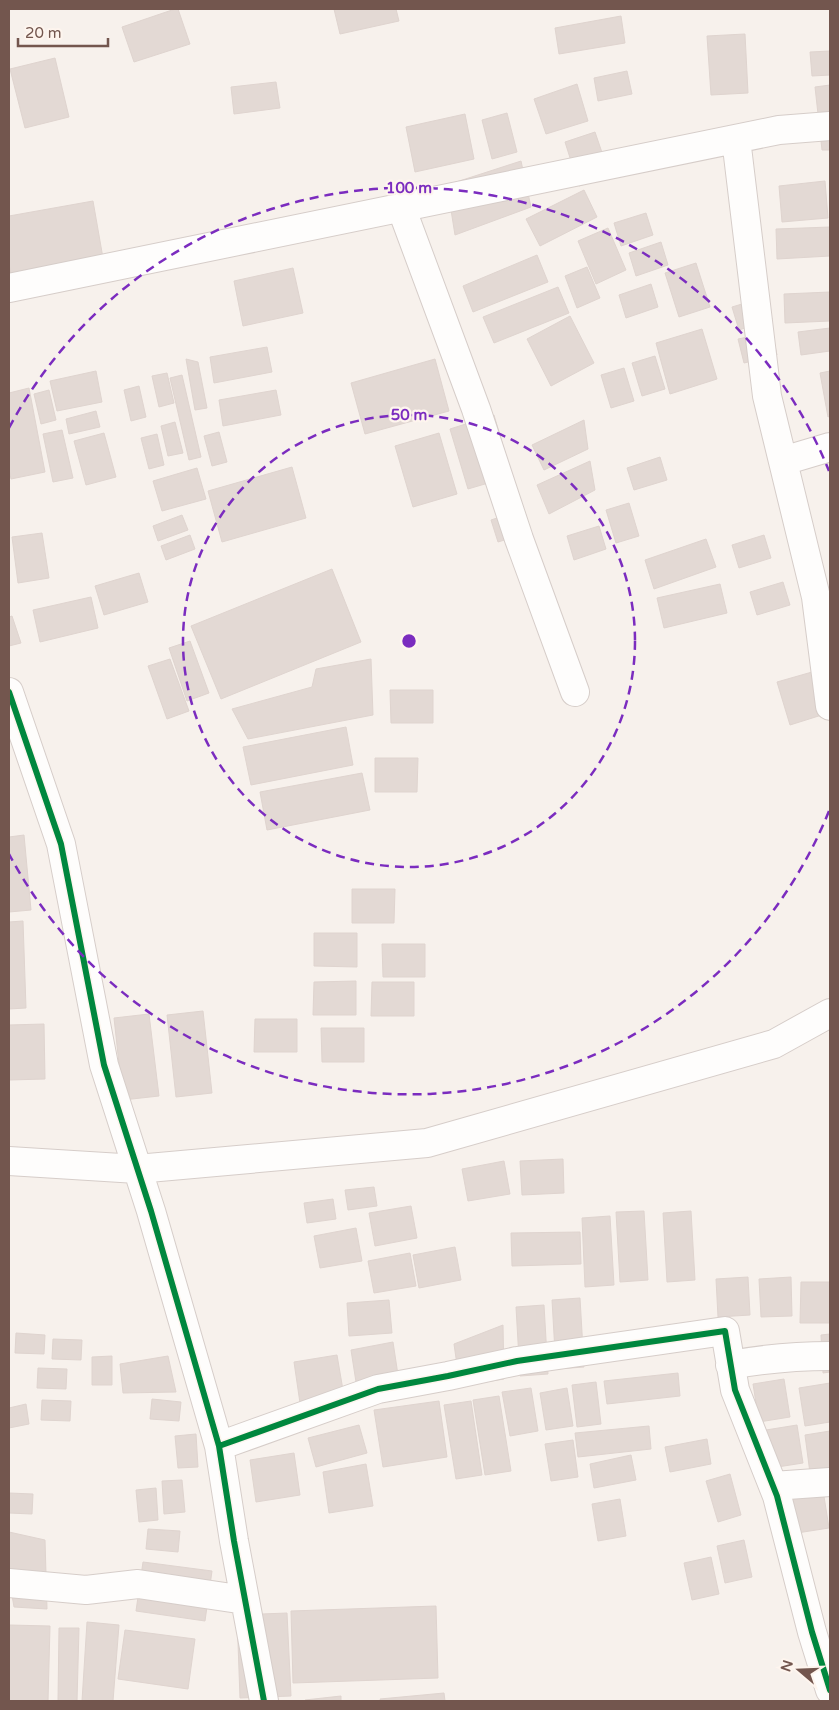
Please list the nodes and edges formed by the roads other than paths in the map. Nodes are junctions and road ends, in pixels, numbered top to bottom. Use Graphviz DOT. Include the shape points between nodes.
graph roads {
  1 [pos="830,126"];
  2 [pos="736,139"];
  3 [pos="401,207"];
  4 [pos="9,288"];
  5 [pos="830,447"];
  6 [pos="783,461"];
  7 [pos="9,692"];
  8 [pos="575,692"];
  9 [pos="830,706"];
  10 [pos="830,1014"];
  11 [pos="9,1161"];
  12 [pos="138,1169"];
  13 [pos="830,1356"];
  14 [pos="730,1365"];
  15 [pos="219,1446"];
  16 [pos="830,1482"];
  17 [pos="773,1486"];
  18 [pos="9,1583"];
  19 [pos="245,1600"];
  20 [pos="830,1690"];
  21 [pos="264,1701"];
  1 -- 2 [label="street" via="779,130"];
  2 -- 3 [label="street"];
  2 -- 6 [label="street" via="767,396"];
  3 -- 4 [label="street"];
  3 -- 8 [label="street"];
  5 -- 6 [label="street"];
  6 -- 9 [label="street" via="816,597"];
  7 -- 12 [label="street" via="61,844 104,1065"];
  10 -- 12 [label="street" via="774,1044 427,1143"];
  11 -- 12 [label="street"];
  12 -- 15 [label="street"];
  13 -- 14 [label="street" via="766,1358"];
  14 -- 15 [label="street" via="725,1330 592,1349 378,1389"];
  14 -- 17 [label="street" via="735,1390"];
  15 -- 19 [label="street"];
  16 -- 17 [label="street"];
  17 -- 20 [label="street"];
  18 -- 19 [label="street" via="86,1590 138,1584"];
  19 -- 21 [label="street"];
}
